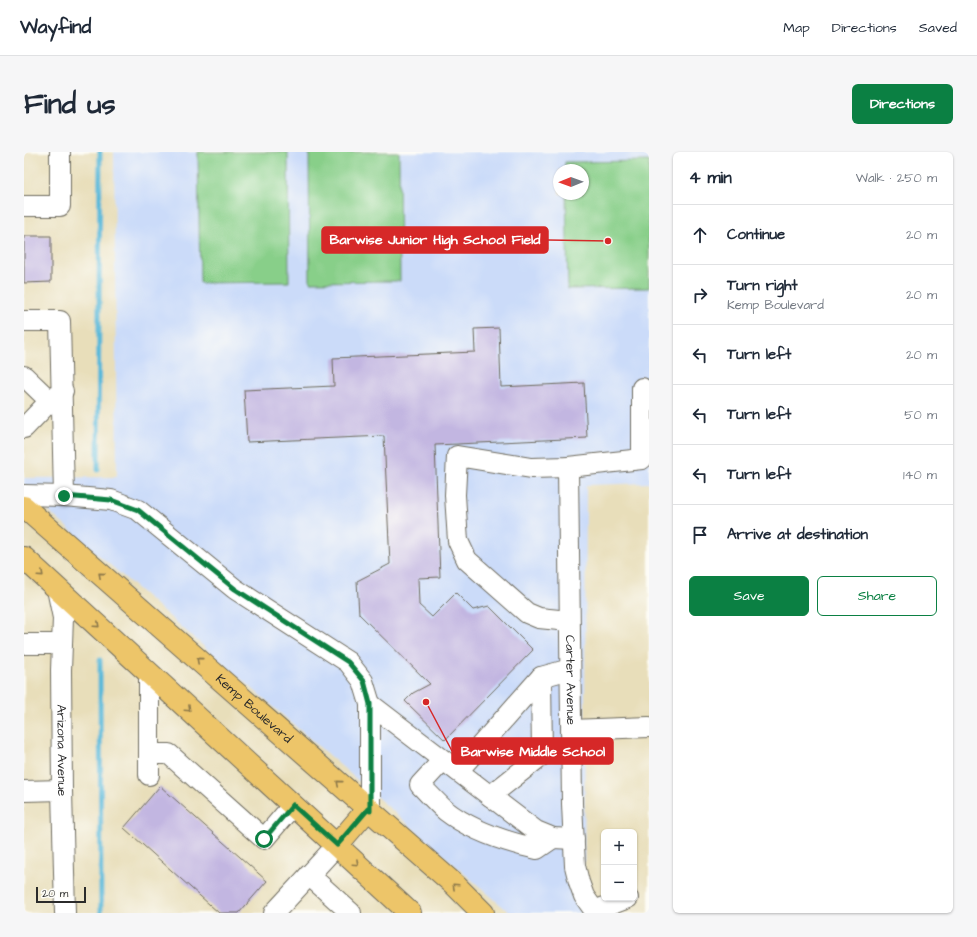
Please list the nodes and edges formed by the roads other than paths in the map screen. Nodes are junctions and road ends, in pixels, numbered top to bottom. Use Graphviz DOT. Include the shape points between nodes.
graph roads {
  1 [pos="60,152"];
  2 [pos="24,206"];
  3 [pos="24,321"];
  4 [pos="24,376"];
  5 [pos="642,388"];
  6 [pos="56,396"];
  7 [pos="24,428"];
  8 [pos="568,467"];
  9 [pos="24,495"];
  10 [pos="64,496"];
  11 [pos="24,507"];
  12 [pos="24,558"];
  13 [pos="57,589"];
  14 [pos="570,621"];
  15 [pos="24,644"];
  16 [pos="62,644"];
  17 [pos="570,669"];
  18 [pos="149,673"];
  19 [pos="541,677"];
  20 [pos="370,704"];
  21 [pos="649,727"];
  22 [pos="570,730"];
  23 [pos="148,754"];
  24 [pos="450,766"];
  25 [pos="149,775"];
  26 [pos="62,790"];
  27 [pos="24,791"];
  28 [pos="490,796"];
  29 [pos="293,805"];
  30 [pos="369,810"];
  31 [pos="553,838"];
  32 [pos="574,839"];
  33 [pos="337,845"];
  34 [pos="309,875"];
  35 [pos="622,901"];
  36 [pos="631,901"];
  37 [pos="344,911"];
  38 [pos="595,912"];
  39 [pos="65,913"];
  40 [pos="274,913"];
  41 [pos="410,913"];
  42 [pos="483,913"];
  43 [pos="637,913"];
  1 -- 2 [label="street" via="60,206"];
  3 -- 6 [label="street" via="60,321"];
  4 -- 6 [label="street"];
  5 -- 8 [label="street" via="642,459"];
  6 -- 7 [label="street"];
  6 -- 10 [label="street"];
  8 -- 14 [label="street, Carter Avenue"];
  8 -- 14 [label="street" via="531,468 457,456 455,496 458,542 467,560 527,613 539,618"];
  9 -- 10 [label="street"];
  10 -- 20 [label="street" via="111,500 138,510 235,589 348,662 364,681"];
  30 -- 11 [label="main road, Kemp Boulevard, one-way"];
  12 -- 13 [label="main road, one-way"];
  13 -- 16 [label="street, Arizona Avenue" via="63,618"];
  13 -- 18 [label="main road, one-way"];
  14 -- 17 [label="street, Carter Avenue"];
  15 -- 16 [label="street"];
  16 -- 26 [label="street, Arizona Avenue"];
  17 -- 19 [label="street"];
  17 -- 22 [label="street, Carter Avenue"];
  18 -- 23 [label="street"];
  18 -- 29 [label="main road, one-way"];
  19 -- 24 [label="street"];
  19 -- 28 [label="street" via="542,755"];
  20 -- 24 [label="street"];
  20 -- 30 [label="street"];
  21 -- 22 [label="street"];
  22 -- 32 [label="street, Carter Avenue"];
  23 -- 25 [label="street"];
  23 -- 29 [label="street" via="168,754 264,839"];
  24 -- 28 [label="street"];
  24 -- 31 [label="street" via="420,785 447,811 479,831 512,844 537,849"];
  26 -- 27 [label="street"];
  26 -- 39 [label="street, Arizona Avenue"];
  28 -- 31 [label="street" via="536,831"];
  29 -- 33 [label="main road"];
  30 -- 33 [label="main road"];
  42 -- 30 [label="main road, Kemp Boulevard, one-way" via="455,885"];
  31 -- 32 [label="street"];
  32 -- 38 [label="street, Carter Avenue" via="575,866 579,882 584,896"];
  33 -- 34 [label="street"];
  33 -- 41 [label="main road, one-way"];
  34 -- 37 [label="street"];
  34 -- 40 [label="street"];
  35 -- 38 [label="street"];
  36 -- 43 [label="street"];
}
